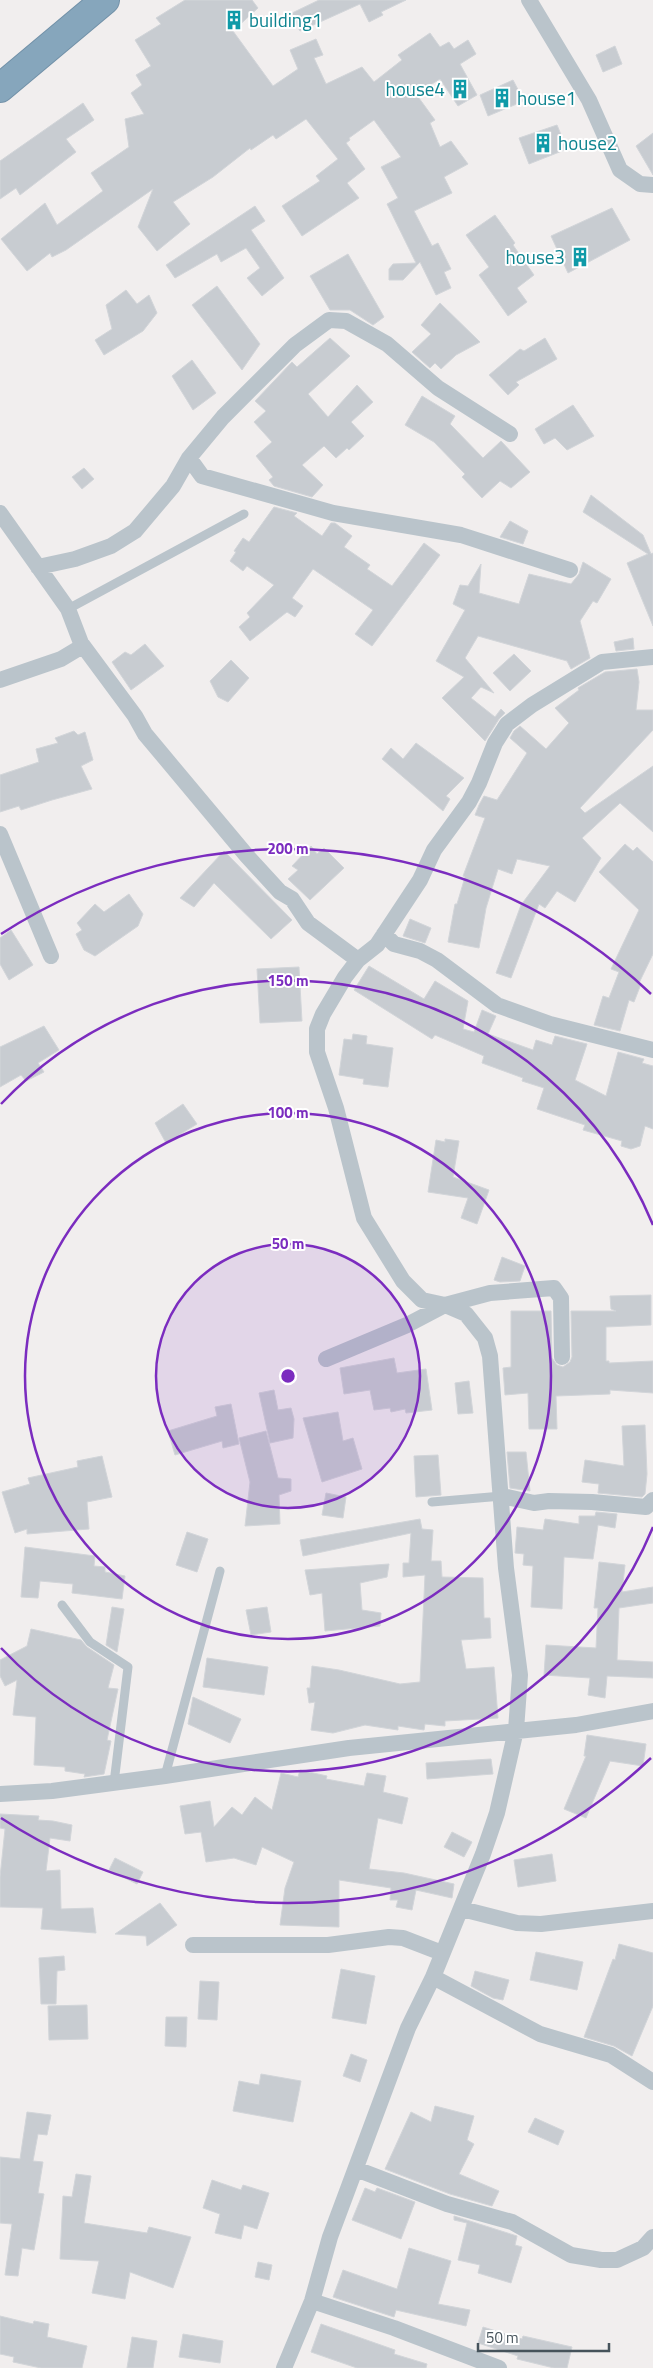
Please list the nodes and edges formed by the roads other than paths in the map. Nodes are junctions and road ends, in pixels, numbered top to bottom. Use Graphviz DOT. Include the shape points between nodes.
graph roads {
  1 [pos="106,0"];
  2 [pos="530,0"];
  3 [pos="0,88"];
  4 [pos="653,185"];
  5 [pos="510,434"];
  6 [pos="189,458"];
  7 [pos="0,513"];
  8 [pos="244,514"];
  9 [pos="38,567"];
  10 [pos="570,570"];
  11 [pos="68,609"];
  12 [pos="81,643"];
  13 [pos="653,657"];
  14 [pos="0,680"];
  15 [pos="0,834"];
  16 [pos="384,934"];
  17 [pos="50,956"];
  18 [pos="358,960"];
  19 [pos="653,1050"];
  20 [pos="445,1305"];
  21 [pos="562,1357"];
  22 [pos="326,1359"];
  23 [pos="502,1496"];
  24 [pos="653,1500"];
  25 [pos="432,1502"];
  26 [pos="220,1571"];
  27 [pos="62,1605"];
  28 [pos="653,1710"];
  29 [pos="516,1730"];
  30 [pos="165,1776"];
  31 [pos="114,1783"];
  32 [pos="0,1794"];
  33 [pos="462,1909"];
  34 [pos="653,1911"];
  35 [pos="193,1945"];
  36 [pos="442,1953"];
  37 [pos="433,1977"];
  38 [pos="653,2082"];
  39 [pos="356,2169"];
  40 [pos="653,2237"];
  41 [pos="312,2301"];
  42 [pos="284,2368"];
  43 [pos="499,2368"];
  1 -- 3 [label="highway"];
  2 -- 4 [label="street" via="589,100 620,170 640,184"];
  5 -- 6 [label="street" via="438,388 387,344 346,321 329,320 296,345 260,380"];
  6 -- 9 [label="street" via="173,486 135,531 111,546 75,559"];
  6 -- 10 [label="street" via="202,476 333,513 461,535"];
  7 -- 9 [label="street"];
  8 -- 11 [label="lane"];
  9 -- 11 [label="street"];
  11 -- 12 [label="street"];
  12 -- 14 [label="street" via="61,659"];
  12 -- 18 [label="street" via="136,716 145,734 247,856 280,892 292,899 308,922"];
  13 -- 16 [label="street" via="602,662 507,724 469,802 434,850 420,880"];
  15 -- 17 [label="street"];
  16 -- 18 [label="street" via="377,945"];
  16 -- 19 [label="street" via="394,944 420,951 436,960 497,1005 550,1024"];
  18 -- 20 [label="street" via="323,1014 317,1030 317,1052 336,1108 364,1218 403,1282 422,1300"];
  20 -- 21 [label="street" via="490,1293 554,1288 561,1298"];
  20 -- 22 [label="street" via="407,1325"];
  20 -- 23 [label="street" via="466,1314 485,1338 490,1356"];
  23 -- 24 [label="street" via="534,1503 584,1502 646,1507"];
  23 -- 25 [label="lane"];
  23 -- 29 [label="street" via="506,1568 520,1675"];
  26 -- 30 [label="lane"];
  27 -- 31 [label="lane" via="90,1642 128,1667"];
  28 -- 29 [label="street" via="576,1725"];
  29 -- 30 [label="street" via="349,1748"];
  29 -- 33 [label="street" via="497,1814"];
  30 -- 31 [label="street"];
  31 -- 32 [label="street"];
  33 -- 34 [label="street" via="517,1923 541,1924"];
  33 -- 36 [label="street"];
  35 -- 36 [label="street" via="328,1944 389,1937 403,1938"];
  36 -- 37 [label="street"];
  37 -- 38 [label="street" via="540,2034 611,2055"];
  37 -- 39 [label="street" via="408,2028"];
  39 -- 40 [label="street" via="447,2204 512,2222 571,2255 617,2260 643,2248"];
  39 -- 41 [label="street" via="330,2237"];
  41 -- 42 [label="street"];
  41 -- 43 [label="street"];
}
